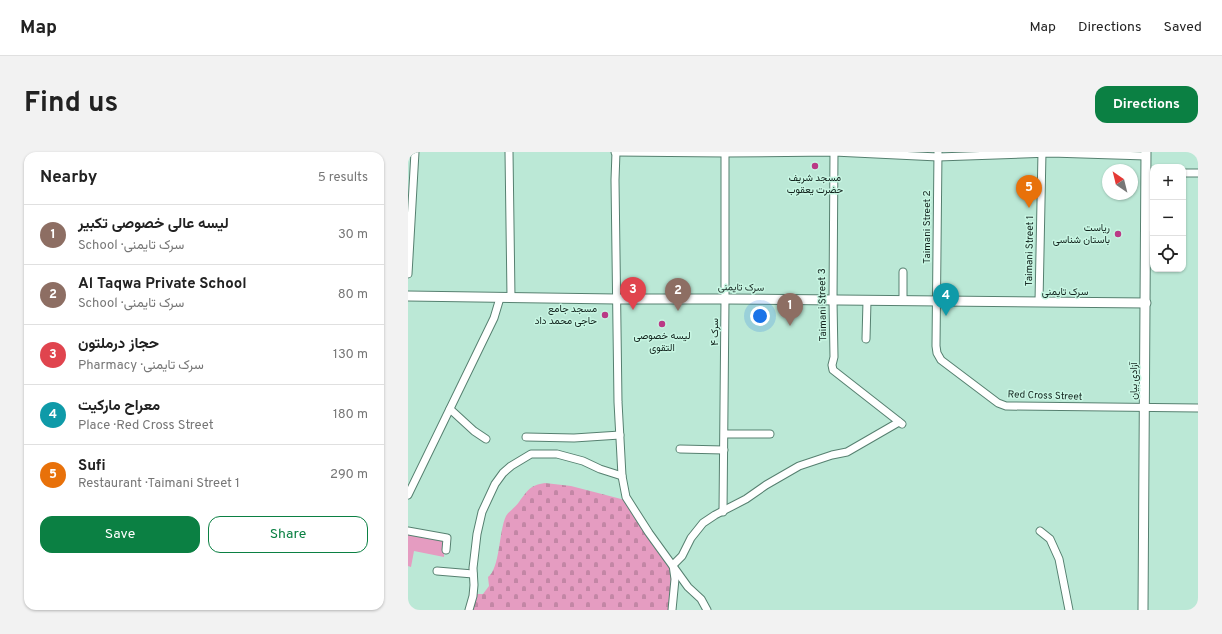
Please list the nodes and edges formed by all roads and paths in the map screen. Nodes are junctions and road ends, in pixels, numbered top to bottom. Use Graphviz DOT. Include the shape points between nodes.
graph roads {
  1 [pos="415,152"];
  2 [pos="509,152"];
  3 [pos="615,152"];
  4 [pos="834,152"];
  5 [pos="725,153"];
  6 [pos="1042,153"];
  7 [pos="1146,154"];
  8 [pos="938,155"];
  9 [pos="1150,173"];
  10 [pos="1186,173"];
  11 [pos="1198,173"];
  12 [pos="903,272"];
  13 [pos="408,274"];
  14 [pos="408,296"];
  15 [pos="511,297"];
  16 [pos="500,298"];
  17 [pos="616,299"];
  18 [pos="726,299"];
  19 [pos="833,301"];
  20 [pos="867,301"];
  21 [pos="903,301"];
  22 [pos="937,302"];
  23 [pos="1039,302"];
  24 [pos="1146,303"];
  25 [pos="866,339"];
  26 [pos="1145,408"];
  27 [pos="1198,408"];
  28 [pos="450,409"];
  29 [pos="725,434"];
  30 [pos="770,434"];
  31 [pos="620,435"];
  32 [pos="526,437"];
  33 [pos="486,439"];
  34 [pos="680,449"];
  35 [pos="724,450"];
  36 [pos="622,476"];
  37 [pos="408,495"];
  38 [pos="724,512"];
  39 [pos="408,531"];
  40 [pos="1040,531"];
  41 [pos="446,550"];
  42 [pos="673,565"];
  43 [pos="436,571"];
  44 [pos="473,574"];
  45 [pos="469,610"];
  46 [pos="672,610"];
  47 [pos="707,610"];
  48 [pos="1069,610"];
  49 [pos="1143,610"];
  1 -- 13 [label="street"];
  2 -- 15 [label="street"];
  3 -- 5 [label="street"];
  3 -- 17 [label="street"];
  4 -- 5 [label="street"];
  4 -- 8 [label="street"];
  4 -- 19 [label="street, Taimani Street 3"];
  5 -- 18 [label="street, سرک ۴"];
  6 -- 7 [label="street"];
  6 -- 8 [label="street"];
  6 -- 23 [label="street, Taimani Street 1"];
  7 -- 9 [label="main road, آزادی بیان"];
  8 -- 22 [label="street, Taimani Street 2"];
  9 -- 24 [label="main road, آزادی بیان"];
  10 -- 11 [label="street"];
  12 -- 21 [label="street"];
  14 -- 16 [label="main road, سرک تایمنی"];
  15 -- 16 [label="main road, سرک تایمنی"];
  15 -- 17 [label="main road, سرک تایمنی"];
  16 -- 28 [label="street" via="494,318"];
  17 -- 18 [label="main road, سرک تایمنی"];
  17 -- 31 [label="street"];
  18 -- 19 [label="main road, سرک تایمنی"];
  18 -- 29 [label="street, سرک ۴"];
  19 -- 20 [label="main road, سرک تایمنی"];
  19 -- 38 [label="street, Taimani Street 3" via="833,370 901,423 847,452 799,466"];
  20 -- 21 [label="main road, سرک تایمنی"];
  20 -- 25 [label="street"];
  21 -- 22 [label="main road, سرک تایمنی"];
  22 -- 23 [label="main road, سرک تایمنی"];
  22 -- 26 [label="street, Red Cross Street" via="936,346 941,360 998,403 1006,406"];
  23 -- 24 [label="main road, سرک تایمنی"];
  24 -- 26 [label="main road, آزادی بیان"];
  26 -- 27 [label="street, Red Cross Street"];
  26 -- 49 [label="main road, آزادی بیان"];
  28 -- 33 [label="street"];
  28 -- 37 [label="street"];
  29 -- 30 [label="street"];
  29 -- 35 [label="street, سرک ۴"];
  31 -- 32 [label="street" via="574,438"];
  31 -- 36 [label="street"];
  34 -- 35 [label="street"];
  35 -- 38 [label="street, سرک ۴"];
  36 -- 42 [label="street" via="626,498"];
  36 -- 44 [label="street" via="557,454 531,454 511,466 495,484 482,512"];
  38 -- 42 [label="street" via="703,523 691,538 682,556"];
  39 -- 41 [label="street" via="447,538"];
  40 -- 48 [label="street" via="1050,539 1059,560"];
  42 -- 46 [label="street" via="675,579"];
  42 -- 47 [label="street"];
  43 -- 44 [label="street"];
  44 -- 45 [label="street" via="473,596"];
}
